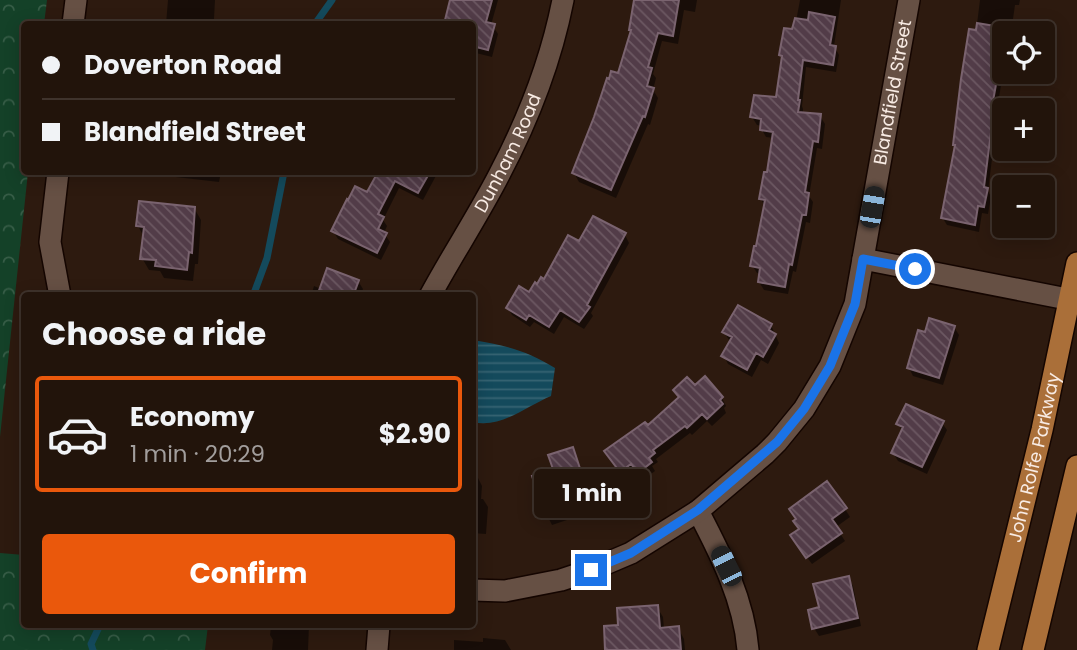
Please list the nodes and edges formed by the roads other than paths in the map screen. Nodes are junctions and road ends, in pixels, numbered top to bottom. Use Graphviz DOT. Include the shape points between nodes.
graph roads {
  1 [pos="76,0"];
  2 [pos="563,0"];
  3 [pos="909,0"];
  4 [pos="73,21"];
  5 [pos="58,175"];
  6 [pos="863,259"];
  7 [pos="1077,263"];
  8 [pos="59,292"];
  9 [pos="432,292"];
  10 [pos="1074,300"];
  11 [pos="1077,467"];
  12 [pos="698,510"];
  13 [pos="476,590"];
  14 [pos="379,628"];
  15 [pos="377,650"];
  16 [pos="748,650"];
  17 [pos="988,650"];
  18 [pos="1033,650"];
  1 -- 4 [label="street"];
  2 -- 9 [label="street, Dunham Road" via="528,115"];
  3 -- 6 [label="street, Blandfield Street"];
  5 -- 8 [label="street" via="50,242"];
  6 -- 10 [label="street"];
  6 -- 12 [label="street, Blandfield Street" via="855,304 830,366 804,409 765,454"];
  7 -- 10 [label="main road, John Rolfe Parkway"];
  10 -- 17 [label="main road, John Rolfe Parkway"];
  11 -- 18 [label="main road"];
  12 -- 13 [label="street, Blandfield Street" via="631,553 591,570 505,591"];
  12 -- 16 [label="street" via="735,589"];
  14 -- 15 [label="street"];
}
